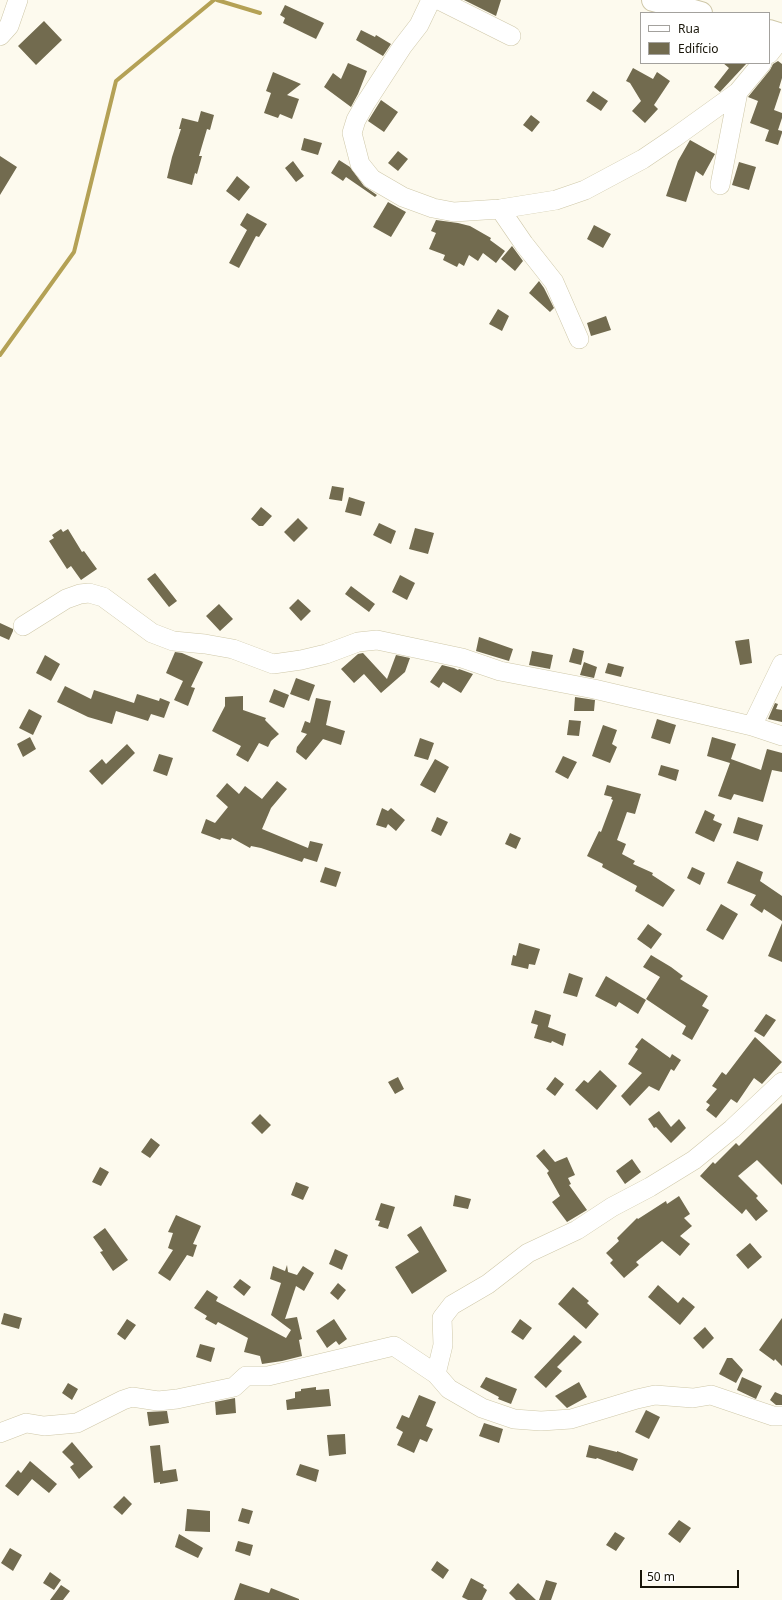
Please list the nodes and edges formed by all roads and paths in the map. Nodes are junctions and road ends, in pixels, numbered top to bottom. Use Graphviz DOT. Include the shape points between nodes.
graph roads {
  1 [pos="18,0"];
  2 [pos="431,0"];
  3 [pos="439,0"];
  4 [pos="653,0"];
  5 [pos="697,12"];
  6 [pos="770,31"];
  7 [pos="0,36"];
  8 [pos="511,36"];
  9 [pos="782,36"];
  10 [pos="770,53"];
  11 [pos="761,64"];
  12 [pos="738,92"];
  13 [pos="720,186"];
  14 [pos="500,209"];
  15 [pos="579,339"];
  16 [pos="23,626"];
  17 [pos="782,664"];
  18 [pos="752,726"];
  19 [pos="782,736"];
  20 [pos="782,1082"];
  21 [pos="436,1374"];
  22 [pos="782,1416"];
  23 [pos="0,1433"];
  1 -- 7 [label="street" via="9,26"];
  2 -- 14 [label="street" via="419,25 402,47 356,120 352,133 360,164 372,179 419,204 454,212"];
  3 -- 8 [label="street"];
  4 -- 5 [label="main road"];
  6 -- 9 [label="main road"];
  9 -- 10 [label="street"];
  11 -- 12 [label="street"];
  12 -- 13 [label="street"];
  12 -- 14 [label="street" via="674,138 613,176 556,200"];
  14 -- 15 [label="street" via="554,282"];
  16 -- 18 [label="street" via="66,600 90,593 103,597 152,633 173,641 233,649 273,664 326,654 358,642 377,640 462,658 500,671 594,689"];
  17 -- 18 [label="street"];
  18 -- 19 [label="street"];
  20 -- 21 [label="street" via="732,1129 694,1160 577,1230 528,1253 488,1284 452,1305 442,1318 443,1345"];
  21 -- 22 [label="street" via="449,1389 482,1408 514,1419 571,1419 655,1395 693,1398 711,1395 773,1416"];
  21 -- 23 [label="street" via="394,1346 268,1376 246,1376 234,1387 177,1399 132,1397 77,1423 44,1426 26,1423"];
}
